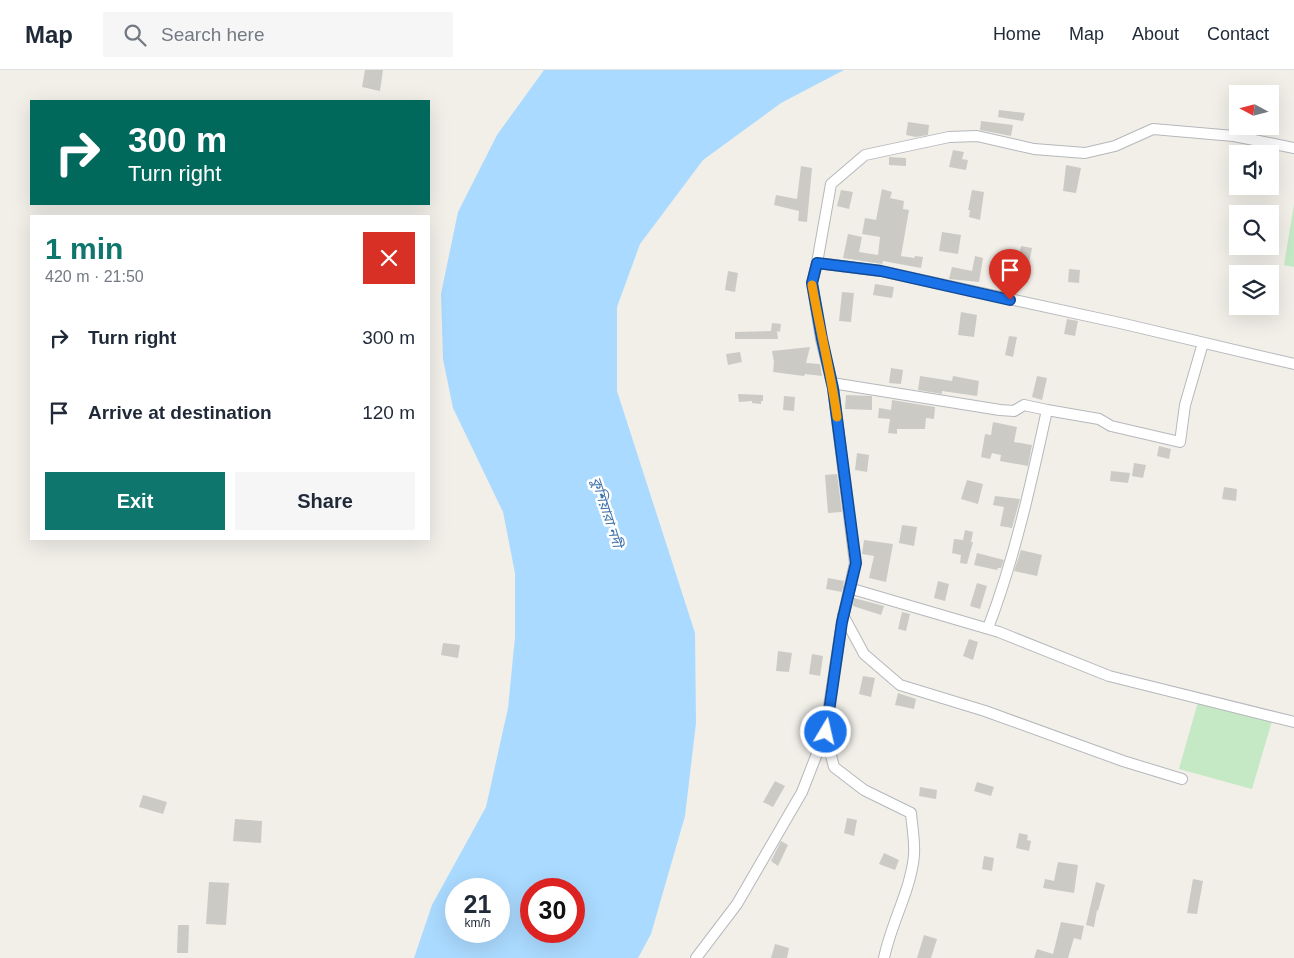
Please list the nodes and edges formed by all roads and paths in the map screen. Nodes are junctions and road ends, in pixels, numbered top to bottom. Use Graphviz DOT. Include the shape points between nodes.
graph roads {
  1 [pos="1294,148"];
  2 [pos="817,263"];
  3 [pos="1203,342"];
  4 [pos="1294,364"];
  5 [pos="832,383"];
  6 [pos="1047,410"];
  7 [pos="850,588"];
  8 [pos="843,615"];
  9 [pos="988,628"];
  10 [pos="1294,722"];
  11 [pos="826,732"];
  12 [pos="1182,779"];
  13 [pos="696,958"];
  14 [pos="884,958"];
  1 -- 2 [label="street" via="1234,136 1153,130 1115,146 1085,153 1034,149 977,136 949,137 866,155 831,184"];
  2 -- 3 [label="street" via="881,271"];
  2 -- 5 [label="street" via="812,283"];
  3 -- 4 [label="street"];
  3 -- 6 [label="street" via="1180,442 1111,426 1099,419"];
  5 -- 6 [label="street" via="970,406 1014,411 1024,405"];
  5 -- 7 [label="street" via="856,563"];
  6 -- 9 [label="street" via="1021,526"];
  7 -- 8 [label="street"];
  7 -- 9 [label="street"];
  8 -- 11 [label="street"];
  8 -- 12 [label="street" via="864,654 900,685"];
  9 -- 10 [label="street" via="1109,676"];
  11 -- 13 [label="street" via="802,792 737,904"];
  11 -- 14 [label="street" via="834,767 864,790 911,813 914,854"];
}
